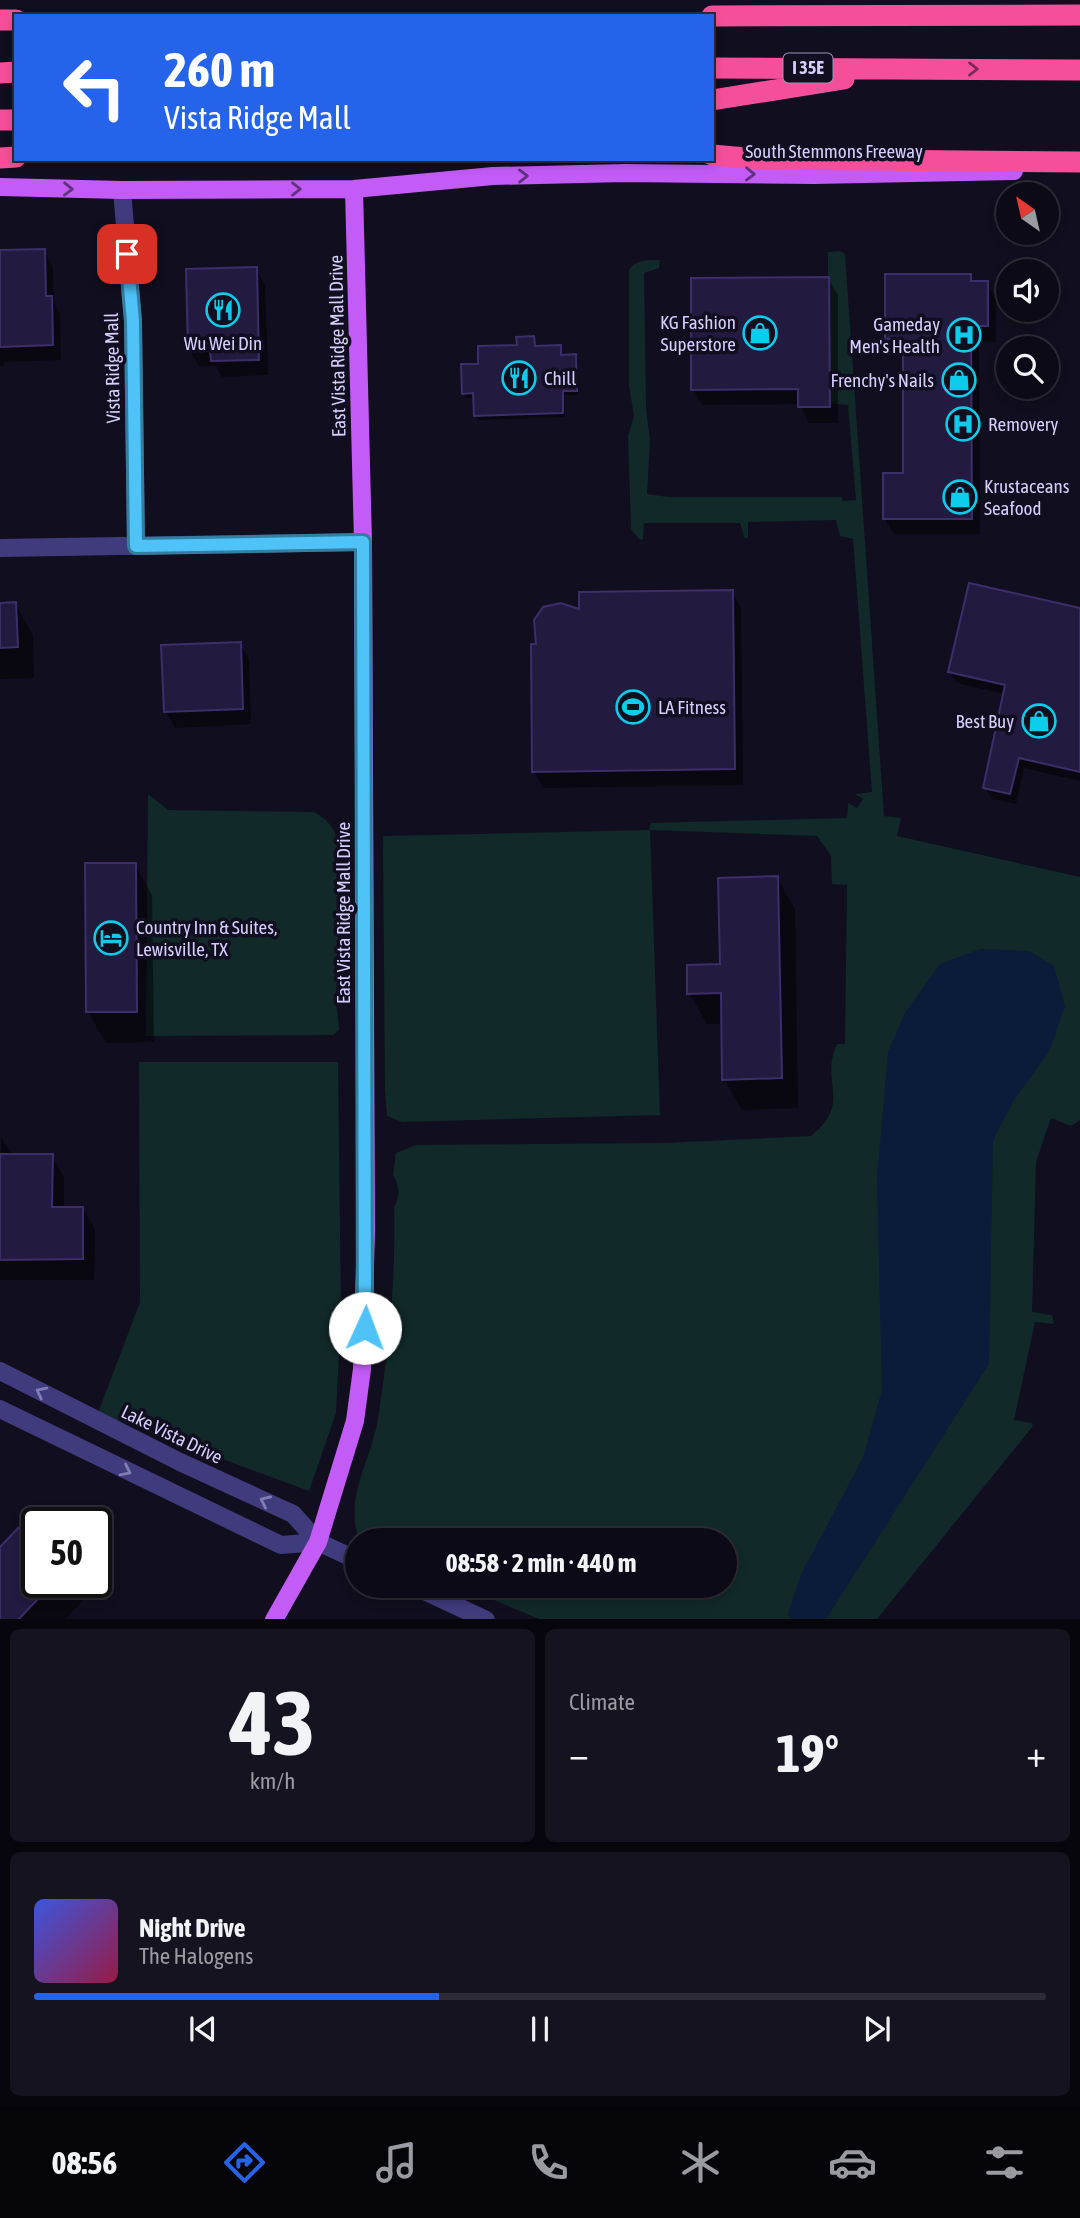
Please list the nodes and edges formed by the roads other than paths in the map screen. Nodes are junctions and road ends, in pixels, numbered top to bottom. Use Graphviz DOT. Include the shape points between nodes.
graph roads {
  1 [pos="1080,15"];
  2 [pos="714,16"];
  3 [pos="714,68"];
  4 [pos="905,69"];
  5 [pos="1080,70"];
  6 [pos="714,100"];
  7 [pos="714,155"];
  8 [pos="1080,162"];
  9 [pos="1080,170"];
  10 [pos="0,187"];
  11 [pos="354,189"];
  12 [pos="122,190"];
  13 [pos="363,542"];
  14 [pos="136,546"];
  15 [pos="0,548"];
  16 [pos="0,1371"];
  17 [pos="0,1409"];
  18 [pos="318,1542"];
  19 [pos="345,1554"];
  20 [pos="440,1598"];
  21 [pos="274,1619"];
  22 [pos="486,1619"];
  1 -- 2 [label="highway"];
  3 -- 4 [label="highway, I 35E"];
  4 -- 5 [label="highway, I 35E, one-way"];
  4 -- 6 [label="highway"];
  7 -- 8 [label="highway"];
  11 -- 9 [label="main road, South Stemmons Freeway, one-way" via="493,176"];
  10 -- 12 [label="main road, South Stemmons Freeway, one-way"];
  12 -- 11 [label="main road, South Stemmons Freeway, one-way"];
  11 -- 13 [label="main road, East Vista Ridge Mall Drive"];
  12 -- 14 [label="street, Vista Ridge Mall" via="133,321"];
  13 -- 14 [label="street"];
  13 -- 18 [label="main road, East Vista Ridge Mall Drive" via="366,1307 355,1421"];
  14 -- 15 [label="street"];
  18 -- 16 [label="street, Lake Vista Drive, one-way" via="293,1514"];
  17 -- 18 [label="street, Lake Vista Drive, one-way" via="281,1545"];
  18 -- 19 [label="street, Lake Vista Drive"];
  18 -- 21 [label="main road, East Vista Ridge Mall Drive"];
  20 -- 22 [label="street"];
}
